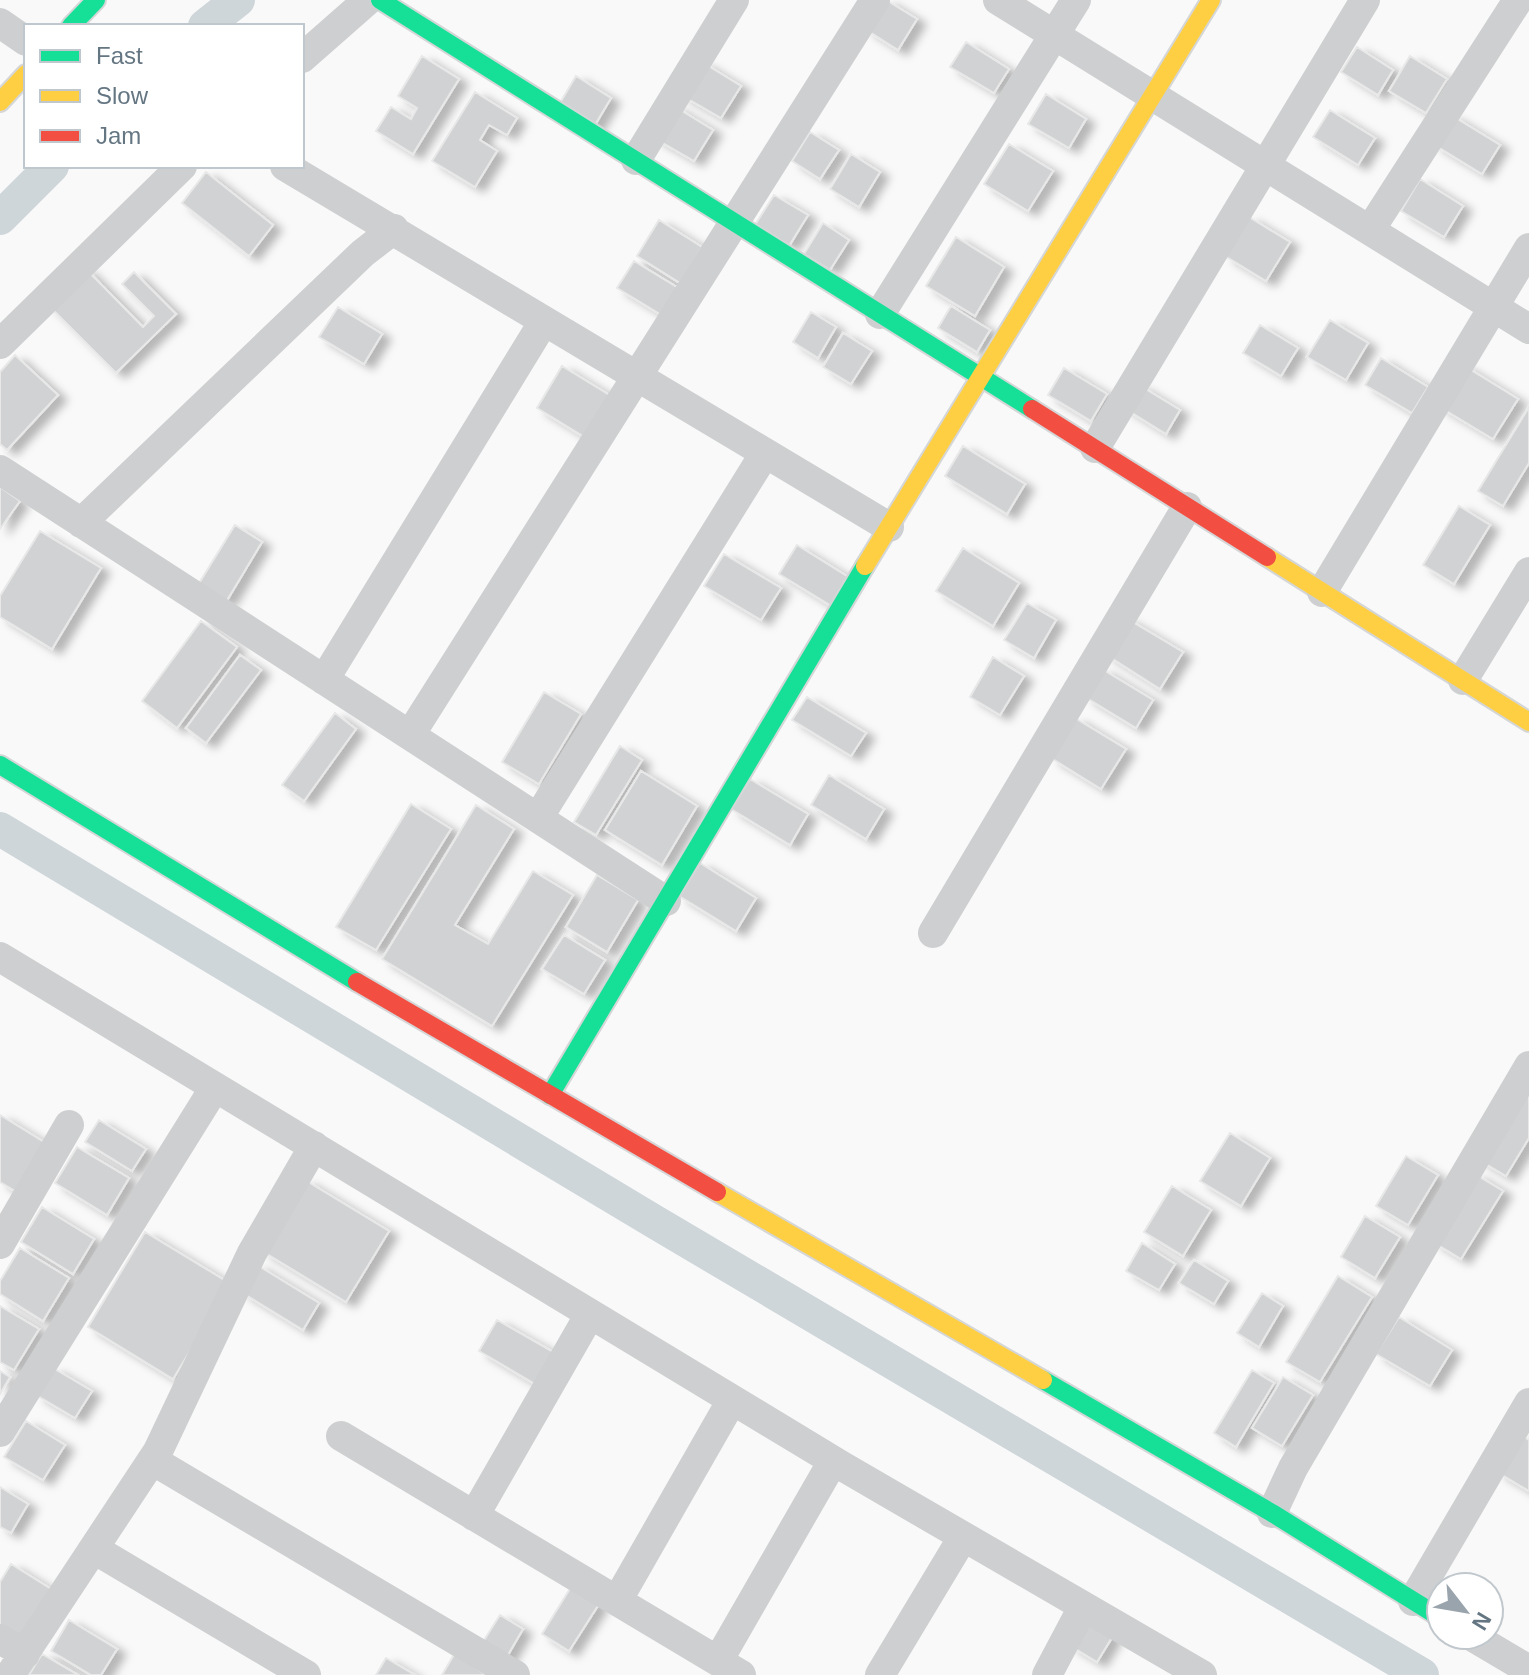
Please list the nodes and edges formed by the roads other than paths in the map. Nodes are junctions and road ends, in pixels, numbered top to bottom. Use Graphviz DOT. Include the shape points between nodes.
graph roads {
  1 [pos="96,0"];
  2 [pos="368,0"];
  3 [pos="380,0"];
  4 [pos="734,0"];
  5 [pos="875,0"];
  6 [pos="998,0"];
  7 [pos="1076,0"];
  8 [pos="1211,0"];
  9 [pos="1365,0"];
  10 [pos="1518,0"];
  11 [pos="0,23"];
  12 [pos="73,24"];
  13 [pos="1056,35"];
  14 [pos="24,40"];
  15 [pos="304,56"];
  16 [pos="24,76"];
  17 [pos="1152,95"];
  18 [pos="0,102"];
  19 [pos="636,160"];
  20 [pos="1265,165"];
  21 [pos="180,168"];
  22 [pos="288,168"];
  23 [pos="737,224"];
  24 [pos="394,229"];
  25 [pos="1370,230"];
  26 [pos="1529,248"];
  27 [pos="1494,307"];
  28 [pos="880,314"];
  29 [pos="544,321"];
  30 [pos="1529,329"];
  31 [pos="0,344"];
  32 [pos="979,376"];
  33 [pos="638,378"];
  34 [pos="1095,448"];
  35 [pos="765,453"];
  36 [pos="0,470"];
  37 [pos="1187,507"];
  38 [pos="81,523"];
  39 [pos="889,527"];
  40 [pos="1529,572"];
  41 [pos="1322,592"];
  42 [pos="324,680"];
  43 [pos="1463,680"];
  44 [pos="1529,722"];
  45 [pos="410,735"];
  46 [pos="0,765"];
  47 [pos="538,818"];
  48 [pos="666,901"];
  49 [pos="933,933"];
  50 [pos="0,957"];
  51 [pos="1529,1066"];
  52 [pos="215,1087"];
  53 [pos="550,1095"];
  54 [pos="69,1125"];
  55 [pos="314,1146"];
  56 [pos="0,1244"];
  57 [pos="590,1314"];
  58 [pos="732,1400"];
  59 [pos="1529,1403"];
  60 [pos="0,1432"];
  61 [pos="341,1436"];
  62 [pos="152,1460"];
  63 [pos="833,1461"];
  64 [pos="1272,1513"];
  65 [pos="474,1516"];
  66 [pos="963,1537"];
  67 [pos="94,1549"];
  68 [pos="617,1601"];
  69 [pos="1413,1601"];
  70 [pos="1083,1607"];
  71 [pos="1425,1608"];
  72 [pos="1497,1651"];
  73 [pos="12,1656"];
  74 [pos="729,1668"];
  75 [pos="1529,1670"];
  76 [pos="306,1675"];
  77 [pos="515,1675"];
  78 [pos="880,1675"];
  79 [pos="1047,1675"];
  80 [pos="1202,1675"];
  1 -- 12 [label="street"];
  2 -- 15 [label="street"];
  3 -- 19 [label="street"];
  4 -- 19 [label="street"];
  5 -- 23 [label="street"];
  6 -- 13 [label="street"];
  7 -- 13 [label="street"];
  8 -- 17 [label="street"];
  9 -- 20 [label="street"];
  10 -- 25 [label="street"];
  11 -- 14 [label="street"];
  13 -- 17 [label="street"];
  13 -- 28 [label="street"];
  16 -- 18 [label="street"];
  17 -- 20 [label="street"];
  17 -- 32 [label="street"];
  19 -- 23 [label="street"];
  20 -- 25 [label="street"];
  20 -- 34 [label="street"];
  21 -- 31 [label="street"];
  22 -- 24 [label="street"];
  23 -- 28 [label="street"];
  23 -- 33 [label="street"];
  24 -- 29 [label="street"];
  24 -- 38 [label="street"];
  25 -- 27 [label="street"];
  26 -- 27 [label="street"];
  27 -- 30 [label="street"];
  27 -- 41 [label="street"];
  28 -- 32 [label="street"];
  29 -- 33 [label="street"];
  29 -- 42 [label="street"];
  32 -- 34 [label="street"];
  32 -- 39 [label="street"];
  33 -- 35 [label="street"];
  33 -- 45 [label="street"];
  34 -- 37 [label="street"];
  35 -- 39 [label="street"];
  35 -- 47 [label="street"];
  36 -- 38 [label="street"];
  37 -- 41 [label="street"];
  37 -- 49 [label="street"];
  38 -- 42 [label="street"];
  39 -- 48 [label="street"];
  40 -- 43 [label="street"];
  41 -- 43 [label="street"];
  42 -- 45 [label="street"];
  43 -- 44 [label="street"];
  45 -- 47 [label="street"];
  46 -- 53 [label="street"];
  47 -- 48 [label="street"];
  48 -- 53 [label="street"];
  50 -- 52 [label="street"];
  51 -- 64 [label="street" via="1293,1468"];
  52 -- 55 [label="street"];
  52 -- 60 [label="street"];
  53 -- 64 [label="street"];
  54 -- 56 [label="street"];
  55 -- 57 [label="street"];
  55 -- 62 [label="street" via="252,1253"];
  57 -- 58 [label="street"];
  57 -- 65 [label="street"];
  58 -- 63 [label="street"];
  58 -- 68 [label="street"];
  59 -- 69 [label="street"];
  61 -- 65 [label="street"];
  62 -- 67 [label="street"];
  62 -- 77 [label="street"];
  63 -- 66 [label="street"];
  63 -- 74 [label="street"];
  64 -- 69 [label="street"];
  65 -- 68 [label="street"];
  66 -- 70 [label="street"];
  66 -- 78 [label="street"];
  67 -- 73 [label="street"];
  67 -- 76 [label="street"];
  68 -- 74 [label="street"];
  69 -- 71 [label="street"];
  70 -- 79 [label="street"];
  70 -- 80 [label="street"];
  72 -- 75 [label="street"];
}
